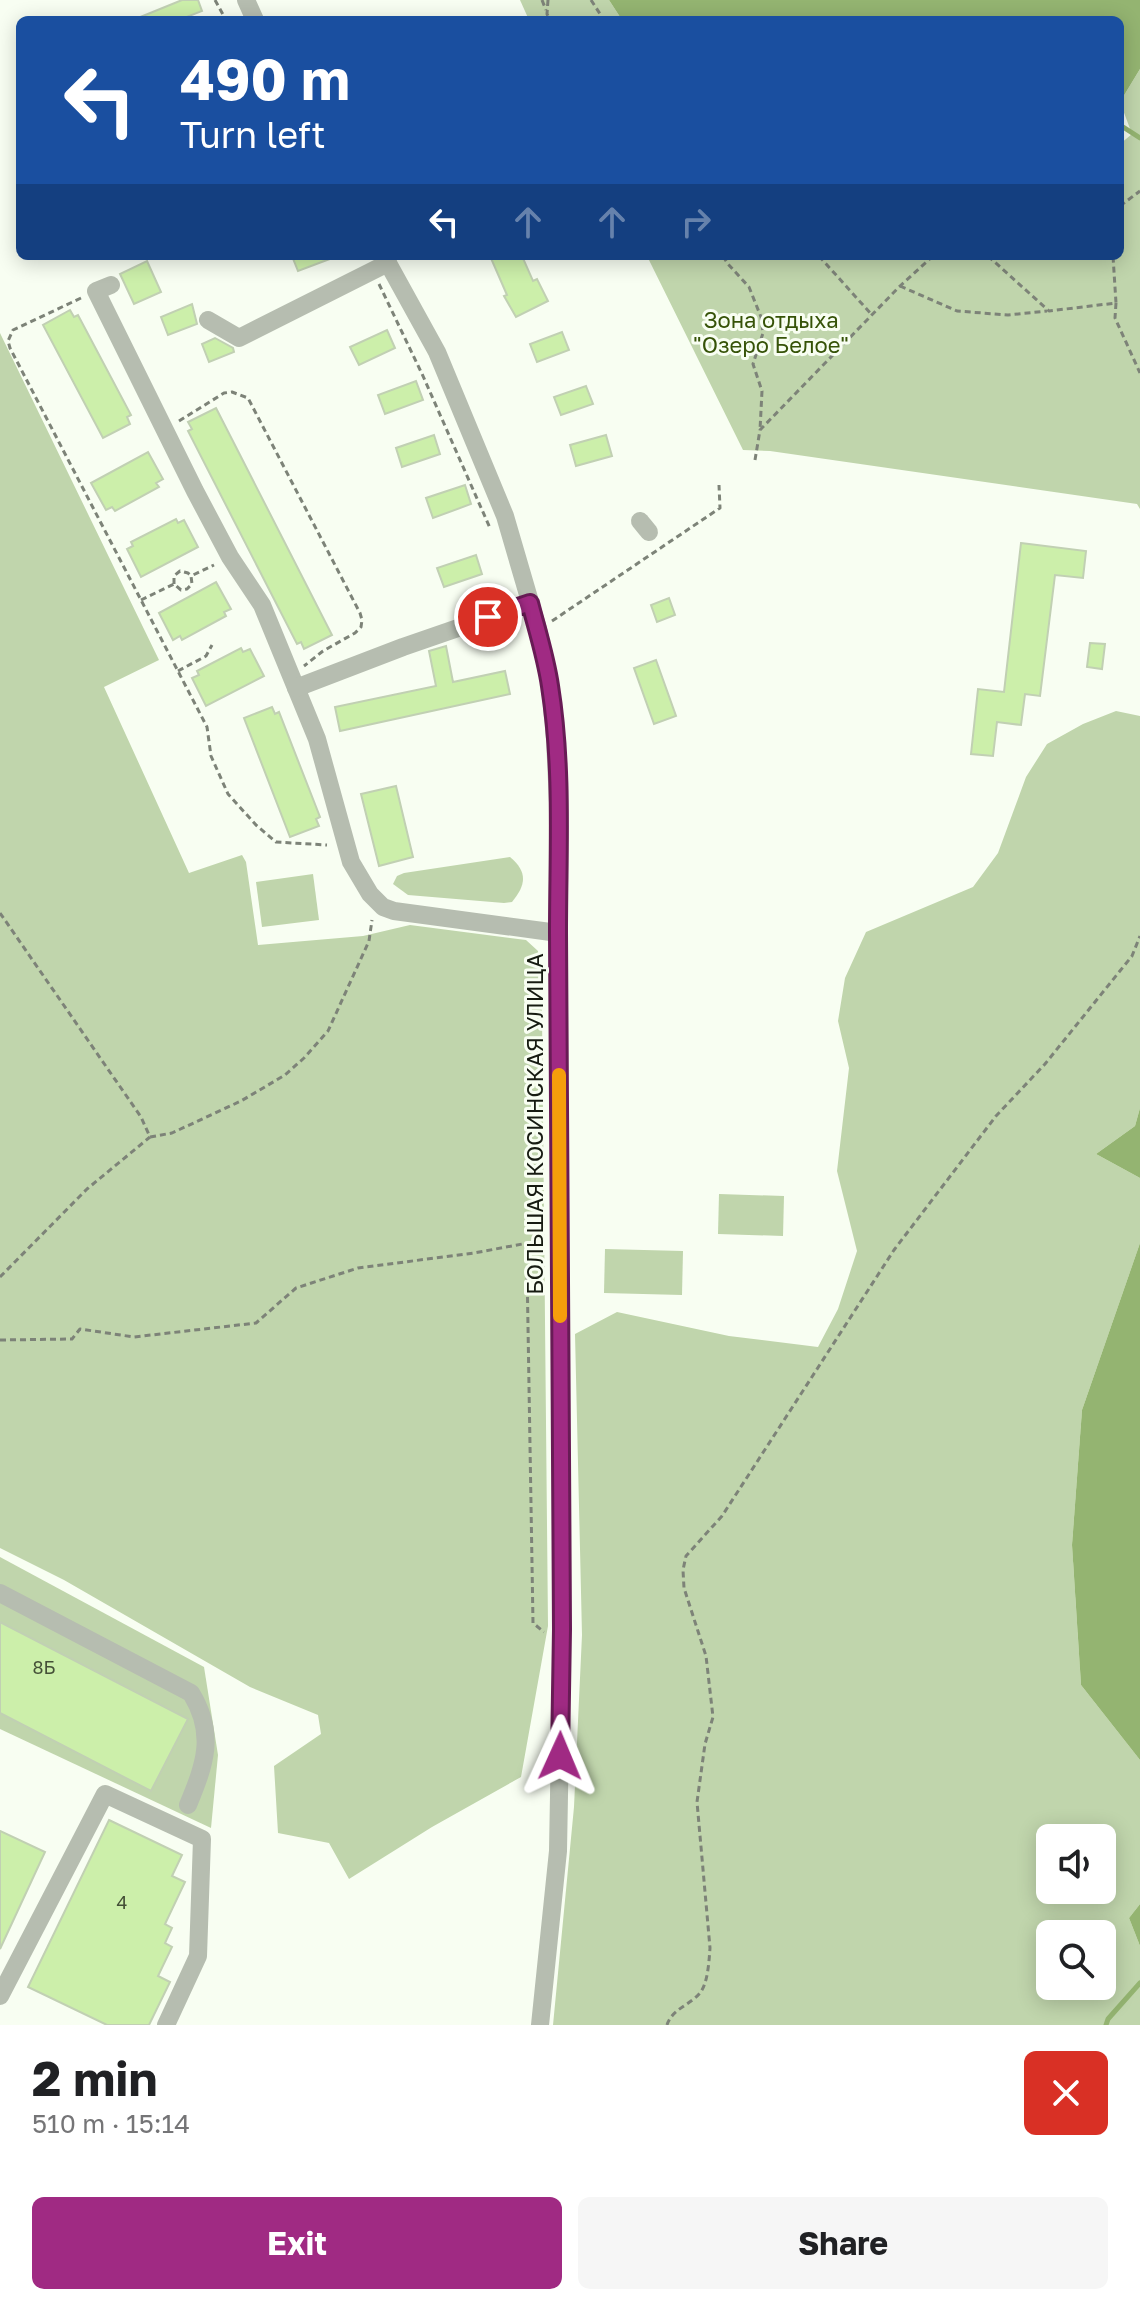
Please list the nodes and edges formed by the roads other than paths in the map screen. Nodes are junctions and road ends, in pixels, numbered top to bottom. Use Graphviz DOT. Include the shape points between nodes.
graph roads {
  1 [pos="381,263"];
  2 [pos="103,288"];
  3 [pos="208,320"];
  4 [pos="530,603"];
  5 [pos="294,682"];
  6 [pos="558,933"];
  7 [pos="0,1593"];
  8 [pos="188,1805"];
  9 [pos="0,1996"];
  10 [pos="166,2025"];
  11 [pos="540,2025"];
  1 -- 3 [label="street" via="239,338"];
  1 -- 4 [label="street, БОЛЬШАЯ КОСИНСКАЯ УЛИЦА" via="443,366 505,516"];
  2 -- 5 [label="street" via="164,430 230,557 262,605"];
  4 -- 5 [label="street"];
  4 -- 6 [label="street, БОЛЬШАЯ КОСИНСКАЯ УЛИЦА" via="554,725"];
  5 -- 6 [label="street" via="317,739 351,862 383,907"];
  6 -- 11 [label="street, БОЛЬШАЯ КОСИНСКАЯ УЛИЦА" via="562,1629 558,1851"];
  7 -- 8 [label="street" via="191,1693 202,1711 206,1742"];
  9 -- 10 [label="street" via="105,1794 202,1839 198,1956"];
}
